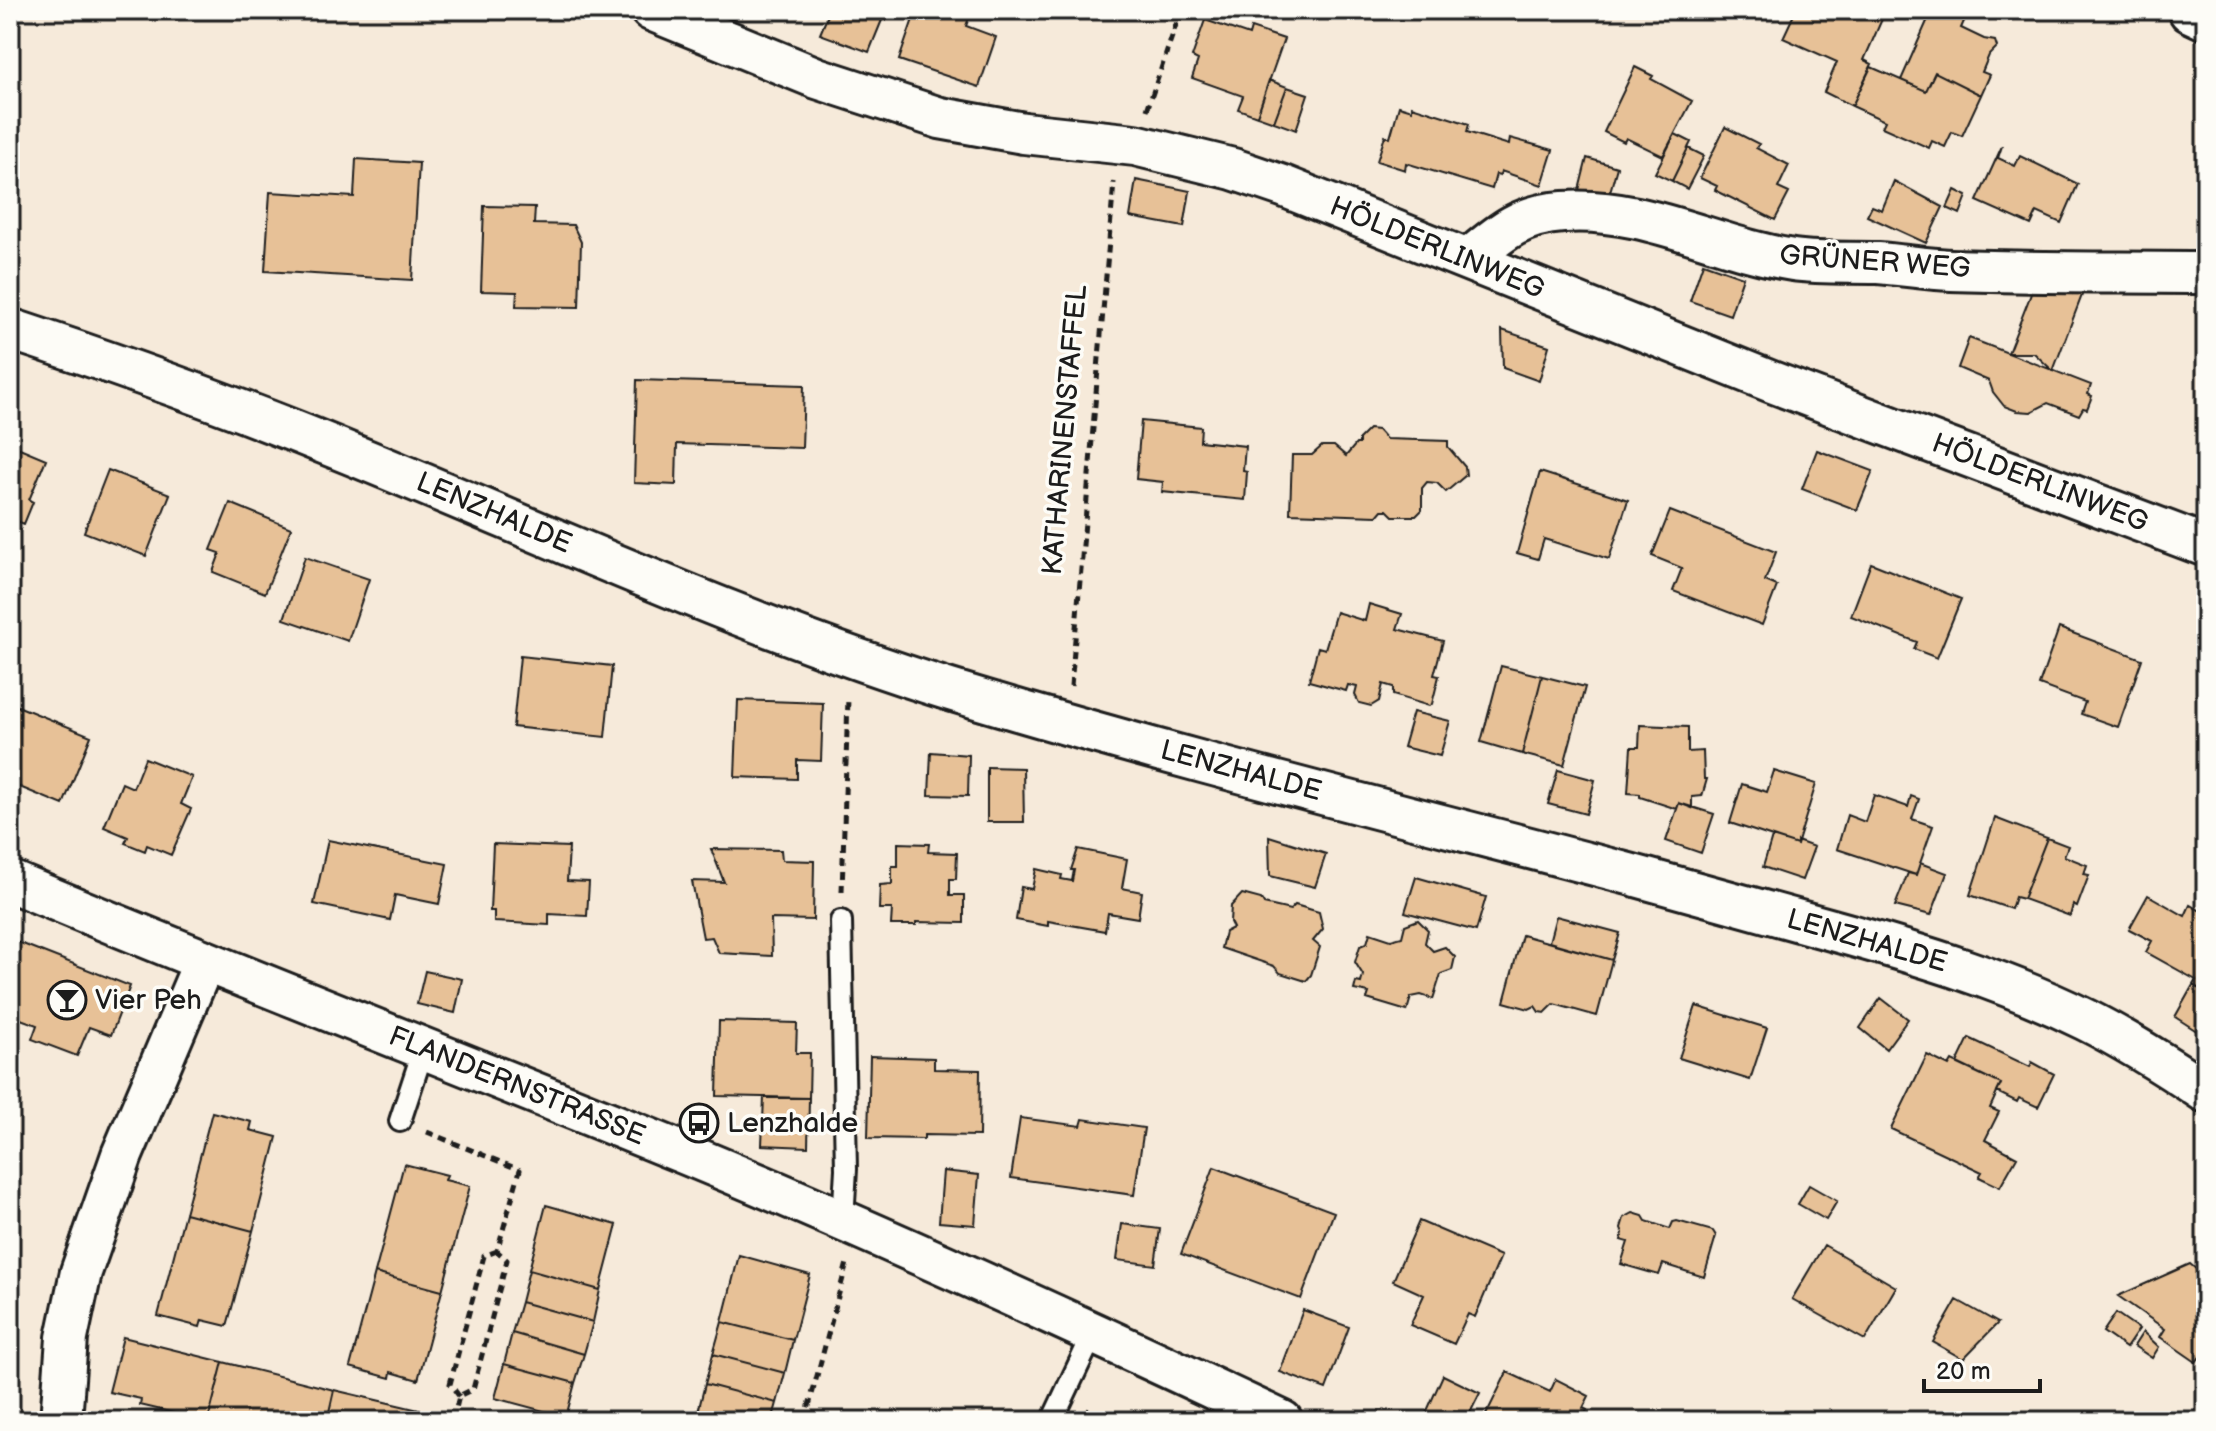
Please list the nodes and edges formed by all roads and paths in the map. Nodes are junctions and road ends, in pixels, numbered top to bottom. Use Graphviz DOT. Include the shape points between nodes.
graph roads {
  1 [pos="651,10"];
  2 [pos="1181,10"];
  3 [pos="2191,10"];
  4 [pos="2206,17"];
  5 [pos="1127,144"];
  6 [pos="1468,260"];
  7 [pos="2206,273"];
  8 [pos="10,329"];
  9 [pos="2206,546"];
  10 [pos="852,657"];
  11 [pos="1067,723"];
  12 [pos="10,881"];
  13 [pos="841,921"];
  14 [pos="204,962"];
  15 [pos="424,1048"];
  16 [pos="2206,1092"];
  17 [pos="400,1121"];
  18 [pos="850,1224"];
  19 [pos="497,1251"];
  20 [pos="1094,1332"];
  21 [pos="459,1396"];
  22 [pos="61,1421"];
  23 [pos="453,1421"];
  24 [pos="805,1421"];
  25 [pos="1052,1421"];
  26 [pos="1282,1421"];
  1 -- 5 [label="street, HÖLDERLINWEG" via="899,107 984,127"];
  2 -- 5 [label="path, KATHARINENSTAFFEL"];
  3 -- 4 [label="street"];
  5 -- 6 [label="street, HÖLDERLINWEG" via="1233,169"];
  5 -- 11 [label="path, KATHARINENSTAFFEL"];
  6 -- 7 [label="street, GRÜNER WEG" via="1507,227 1542,214 1574,211 1655,221 1804,261 1952,270"];
  6 -- 9 [label="street, HÖLDERLINWEG"];
  8 -- 10 [label="street, LENZHALDE" via="349,453 763,626"];
  10 -- 11 [label="street, LENZHALDE"];
  10 -- 13 [label="path"];
  11 -- 16 [label="street, LENZHALDE" via="1917,954 2086,1020"];
  12 -- 14 [label="street, FLANDERNSTRASSE"];
  13 -- 18 [label="lane"];
  14 -- 15 [label="street, FLANDERNSTRASSE"];
  14 -- 22 [label="street" via="122,1155 81,1272 67,1338"];
  15 -- 17 [label="lane"];
  15 -- 18 [label="street, FLANDERNSTRASSE"];
  17 -- 19 [label="path" via="520,1170"];
  18 -- 20 [label="street, FLANDERNSTRASSE"];
  18 -- 24 [label="path"];
  19 -- 21 [label="path" via="484,1256 450,1384"];
  19 -- 21 [label="path" via="507,1260 473,1389"];
  20 -- 25 [label="lane"];
  20 -- 26 [label="street, FLANDERNSTRASSE"];
  21 -- 23 [label="path"];
}
